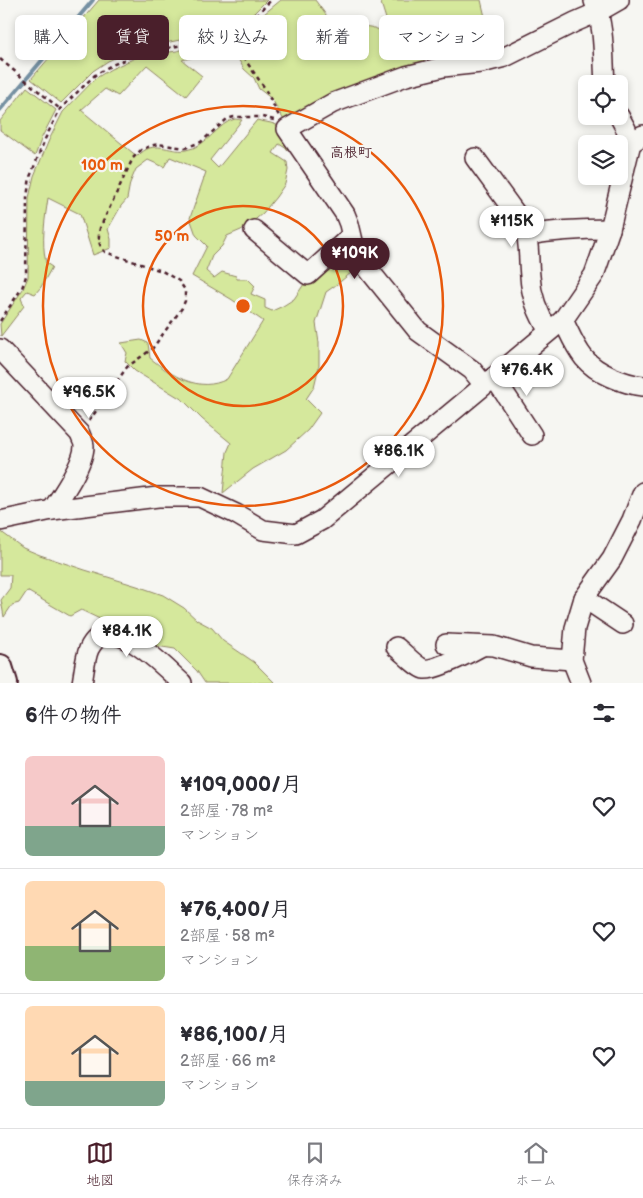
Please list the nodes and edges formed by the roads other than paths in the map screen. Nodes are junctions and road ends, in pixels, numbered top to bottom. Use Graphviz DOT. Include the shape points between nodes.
graph roads {
  1 [pos="619,0"];
  2 [pos="596,6"];
  3 [pos="604,75"];
  4 [pos="624,125"];
  5 [pos="637,139"];
  6 [pos="475,158"];
  7 [pos="610,229"];
  8 [pos="254,230"];
  9 [pos="528,235"];
  10 [pos="351,236"];
  11 [pos="556,326"];
  12 [pos="0,349"];
  13 [pos="489,381"];
  14 [pos="641,390"];
  15 [pos="532,435"];
  16 [pos="643,492"];
  17 [pos="52,510"];
  18 [pos="0,521"];
  19 [pos="584,598"];
  20 [pos="623,624"];
  21 [pos="446,644"];
  22 [pos="484,646"];
  23 [pos="396,647"];
  24 [pos="572,660"];
  25 [pos="0,667"];
  26 [pos="5,683"];
  27 [pos="82,683"];
  28 [pos="182,683"];
  29 [pos="581,683"];
  1 -- 2 [label="street"];
  2 -- 3 [label="street"];
  2 -- 10 [label="street" via="575,22 504,57 406,76 333,103 284,126 345,214"];
  4 -- 5 [label="street"];
  5 -- 7 [label="street"];
  6 -- 9 [label="street"];
  7 -- 9 [label="street" via="568,229"];
  7 -- 11 [label="street" via="594,275"];
  8 -- 10 [label="street" via="308,275"];
  9 -- 11 [label="street" via="534,304 542,321"];
  10 -- 13 [label="street" via="356,254 418,331"];
  11 -- 13 [label="street"];
  11 -- 14 [label="street" via="594,368"];
  12 -- 17 [label="street" via="80,434 84,444 77,468"];
  13 -- 15 [label="street"];
  13 -- 17 [label="street" via="322,520 296,534 263,530 200,496 158,497"];
  16 -- 19 [label="street" via="612,559"];
  17 -- 18 [label="street"];
  19 -- 20 [label="street"];
  19 -- 24 [label="street" via="575,628"];
  21 -- 22 [label="street"];
  22 -- 23 [label="street" via="425,669"];
  22 -- 24 [label="street" via="531,657"];
  24 -- 29 [label="street"];
  25 -- 26 [label="main road"];
  27 -- 28 [label="street" via="89,650 97,637 107,634 118,635 140,646"];
}
